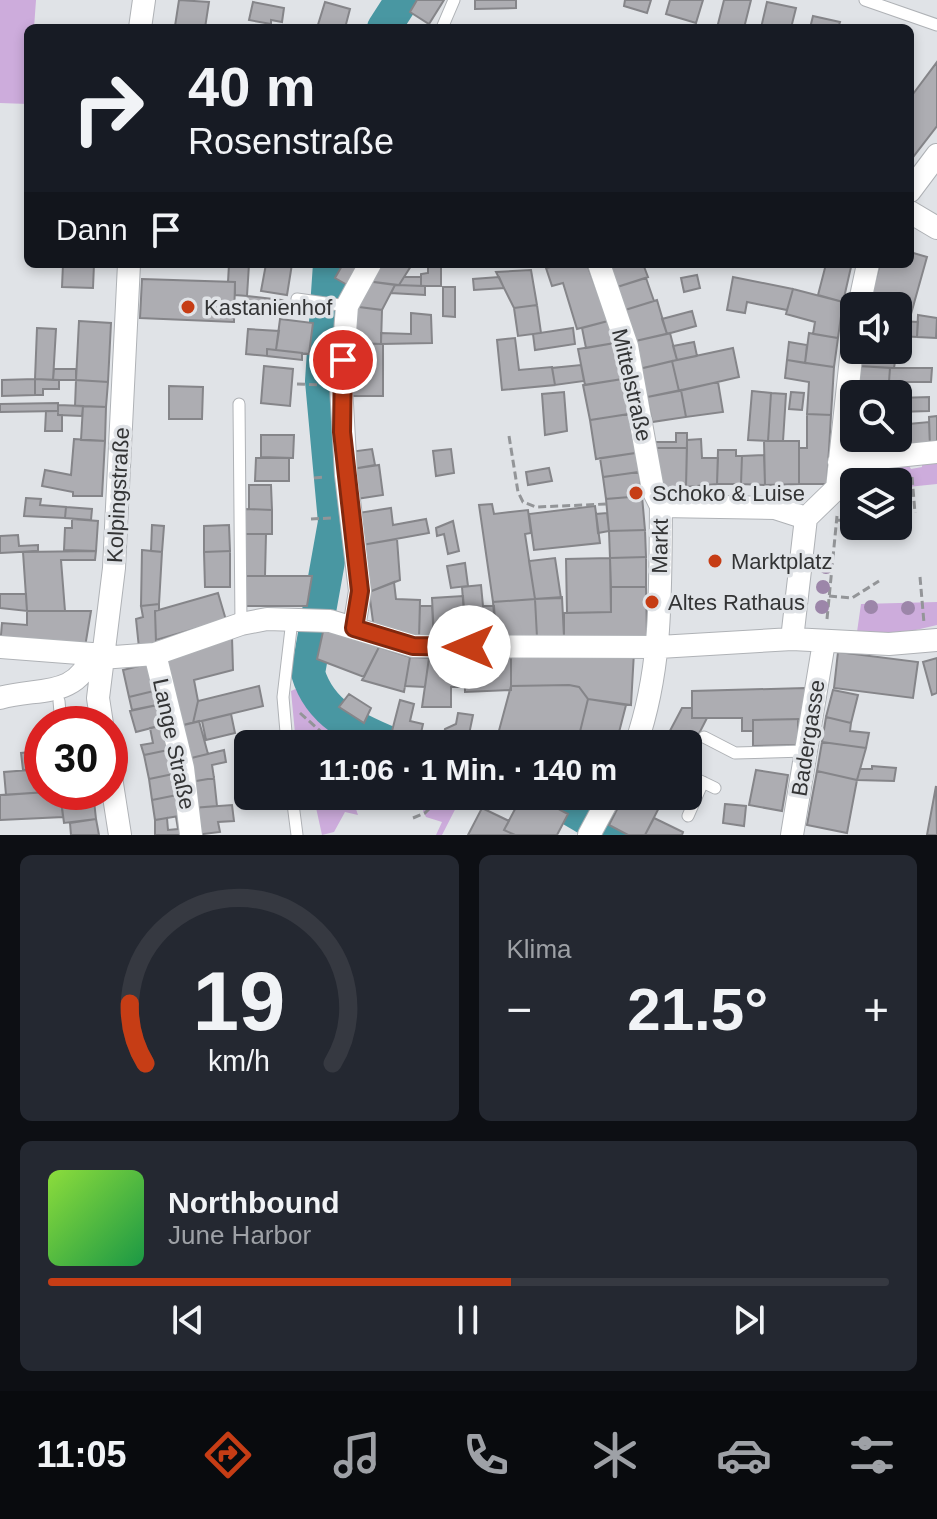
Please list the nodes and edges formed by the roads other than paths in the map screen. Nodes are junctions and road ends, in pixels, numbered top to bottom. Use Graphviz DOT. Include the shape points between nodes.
graph roads {
  1 [pos="144,0"];
  2 [pos="454,0"];
  3 [pos="865,0"];
  4 [pos="141,24"];
  5 [pos="444,24"];
  6 [pos="937,25"];
  7 [pos="937,155"];
  8 [pos="914,186"];
  9 [pos="914,214"];
  10 [pos="937,228"];
  11 [pos="129,268"];
  12 [pos="367,268"];
  13 [pos="600,268"];
  14 [pos="867,268"];
  15 [pos="862,292"];
  16 [pos="297,299"];
  17 [pos="343,306"];
  18 [pos="850,364"];
  19 [pos="239,404"];
  20 [pos="937,452"];
  21 [pos="839,462"];
  22 [pos="661,506"];
  23 [pos="806,518"];
  24 [pos="298,620"];
  25 [pos="241,624"];
  26 [pos="354,628"];
  27 [pos="792,639"];
  28 [pos="932,641"];
  29 [pos="824,642"];
  30 [pos="0,647"];
  31 [pos="659,647"];
  32 [pos="155,654"];
  33 [pos="101,658"];
  34 [pos="0,698"];
  35 [pos="98,698"];
  36 [pos="59,701"];
  37 [pos="0,705"];
  38 [pos="59,706"];
  39 [pos="99,706"];
  40 [pos="286,730"];
  41 [pos="641,730"];
  42 [pos="704,737"];
  43 [pos="805,751"];
  44 [pos="703,782"];
  45 [pos="715,788"];
  46 [pos="116,810"];
  47 [pos="294,810"];
  48 [pos="688,816"];
  49 [pos="120,835"];
  50 [pos="191,835"];
  51 [pos="297,835"];
  52 [pos="792,835"];
  1 -- 4 [label="street"];
  2 -- 5 [label="lane"];
  3 -- 6 [label="lane"];
  7 -- 8 [label="street"];
  9 -- 10 [label="street"];
  11 -- 33 [label="street, Kolpingstraße" via="114,568"];
  12 -- 17 [label="street"];
  13 -- 22 [label="street, Mittelstraße" via="627,346 653,490"];
  14 -- 15 [label="street"];
  16 -- 17 [label="lane"];
  17 -- 26 [label="street" via="346,475 360,591"];
  18 -- 21 [label="street"];
  19 -- 25 [label="lane"];
  20 -- 21 [label="street"];
  21 -- 23 [label="street" via="837,488"];
  22 -- 23 [label="street, Markt" via="775,508"];
  22 -- 31 [label="street, Markt"];
  23 -- 27 [label="street"];
  24 -- 25 [label="street"];
  24 -- 26 [label="street"];
  24 -- 40 [label="lane" via="283,697"];
  25 -- 32 [label="street"];
  26 -- 31 [label="street" via="413,646"];
  27 -- 29 [label="street"];
  27 -- 31 [label="street"];
  28 -- 29 [label="street"];
  29 -- 43 [label="street, Badergasse"];
  30 -- 34 [label="street" via="92,654 88,667 70,686"];
  31 -- 41 [label="street, Markt"];
  32 -- 33 [label="street"];
  32 -- 50 [label="street, Lange Straße" via="177,738"];
  33 -- 35 [label="street, Kolpingstraße"];
  35 -- 36 [label="street"];
  35 -- 39 [label="street, Kolpingstraße"];
  36 -- 37 [label="street"];
  36 -- 38 [label="lane"];
  42 -- 43 [label="lane" via="735,753"];
  43 -- 52 [label="street, Badergasse"];
  44 -- 45 [label="lane"];
  44 -- 48 [label="lane"];
  46 -- 49 [label="street"];
  47 -- 51 [label="lane"];
}
